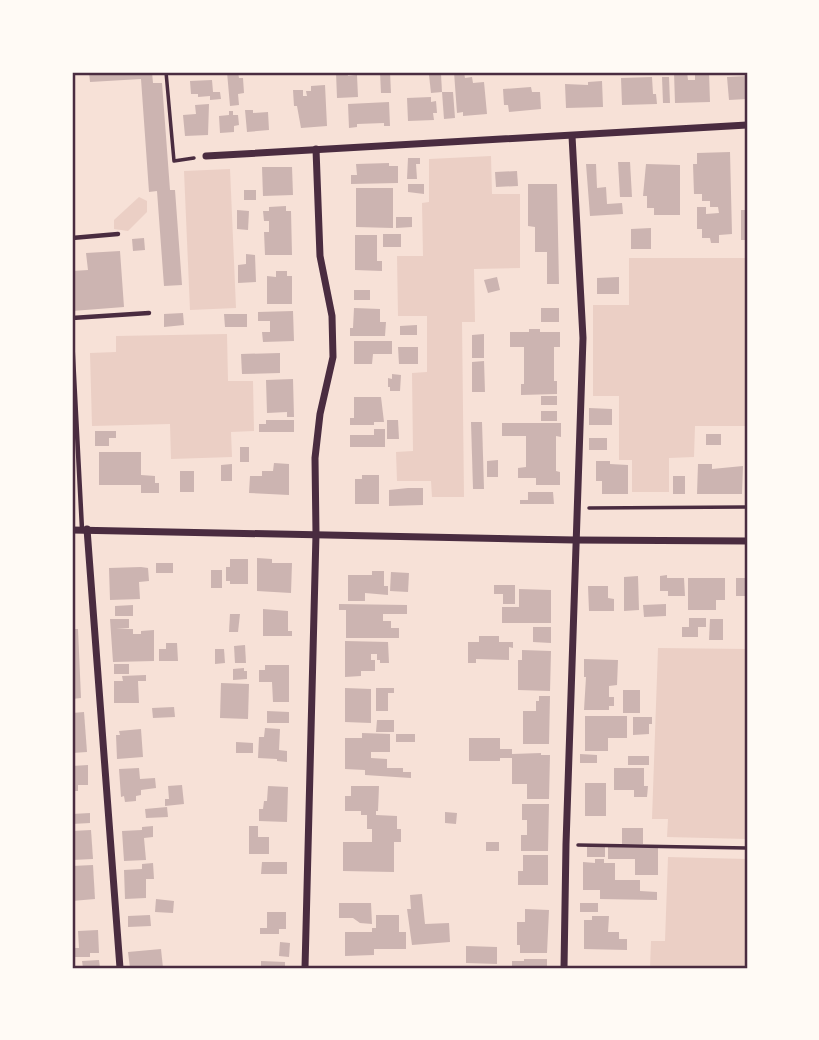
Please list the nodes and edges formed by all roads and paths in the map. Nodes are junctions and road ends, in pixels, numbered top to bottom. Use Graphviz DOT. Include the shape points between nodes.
graph roads {
  1 [pos="166,72"];
  2 [pos="747,125"];
  3 [pos="572,136"];
  4 [pos="316,149"];
  5 [pos="206,156"];
  6 [pos="118,234"];
  7 [pos="72,238"];
  8 [pos="149,313"];
  9 [pos="72,318"];
  10 [pos="72,337"];
  11 [pos="747,507"];
  12 [pos="576,508"];
  13 [pos="84,529"];
  14 [pos="72,530"];
  15 [pos="316,534"];
  16 [pos="575,540"];
  17 [pos="747,541"];
  18 [pos="566,844"];
  19 [pos="747,849"];
  20 [pos="120,968"];
  21 [pos="304,968"];
  22 [pos="564,968"];
  1 -- 5 [label="path" via="174,161"];
  2 -- 3 [label="street"];
  3 -- 4 [label="street"];
  3 -- 12 [label="street" via="583,338"];
  4 -- 5 [label="street"];
  4 -- 15 [label="street" via="320,256 332,316 333,357 315,458"];
  6 -- 7 [label="lane"];
  8 -- 9 [label="lane"];
  10 -- 13 [label="lane"];
  11 -- 12 [label="path"];
  12 -- 16 [label="street"];
  13 -- 14 [label="street"];
  13 -- 15 [label="street"];
  13 -- 20 [label="street"];
  15 -- 16 [label="street"];
  15 -- 21 [label="street"];
  16 -- 17 [label="street"];
  16 -- 18 [label="street"];
  18 -- 19 [label="path"];
  18 -- 22 [label="street"];
}
